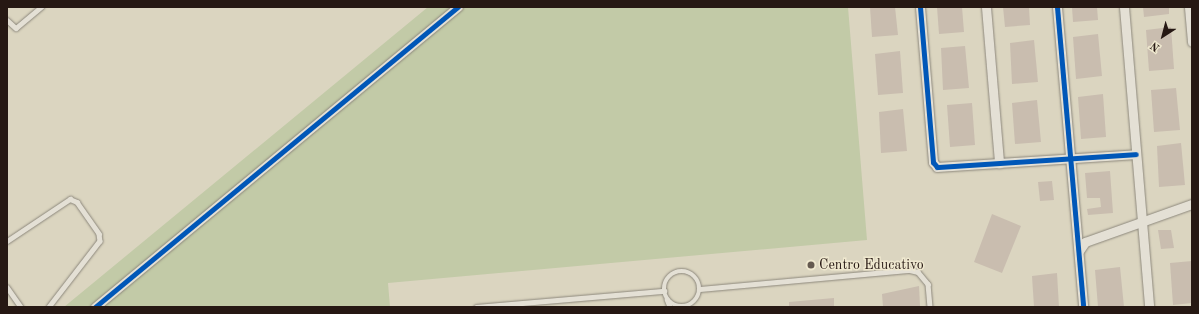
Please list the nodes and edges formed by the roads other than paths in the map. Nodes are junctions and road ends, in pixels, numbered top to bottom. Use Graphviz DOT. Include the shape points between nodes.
graph roads {
  1 [pos="41,7"];
  2 [pos="458,7"];
  3 [pos="920,7"];
  4 [pos="986,7"];
  5 [pos="1057,7"];
  6 [pos="1124,7"];
  7 [pos="1189,7"];
  8 [pos="7,20"];
  9 [pos="1192,42"];
  10 [pos="1136,154"];
  11 [pos="1071,158"];
  12 [pos="999,164"];
  13 [pos="1191,204"];
  14 [pos="1142,222"];
  15 [pos="1077,232"];
  16 [pos="7,241"];
  17 [pos="1088,241"];
  18 [pos="1079,251"];
  19 [pos="7,287"];
  20 [pos="700,289"];
  21 [pos="664,291"];
  22 [pos="667,299"];
  23 [pos="691,306"];
  24 [pos="21,307"];
  25 [pos="48,307"];
  26 [pos="95,307"];
  27 [pos="476,307"];
  28 [pos="670,307"];
  29 [pos="930,307"];
  30 [pos="1083,307"];
  31 [pos="1149,307"];
  1 -- 8 [label="lane" via="16,28"];
  2 -- 26 [label="street"];
  3 -- 12 [label="street" via="933,162 941,168"];
  4 -- 12 [label="street"];
  5 -- 11 [label="street"];
  6 -- 10 [label="street"];
  7 -- 9 [label="street"];
  10 -- 11 [label="street"];
  10 -- 14 [label="street"];
  11 -- 12 [label="street"];
  11 -- 15 [label="street"];
  13 -- 14 [label="street"];
  14 -- 17 [label="street"];
  14 -- 31 [label="street"];
  15 -- 17 [label="street" via="1081,240"];
  15 -- 18 [label="street"];
  16 -- 25 [label="lane" via="70,199 77,202 99,234 100,241"];
  17 -- 18 [label="street"];
  18 -- 30 [label="street"];
  19 -- 24 [label="lane"];
  20 -- 21 [label="lane" via="698,279 681,270 669,277"];
  20 -- 23 [label="lane"];
  20 -- 29 [label="lane" via="910,270 918,272 928,284"];
  21 -- 22 [label="lane"];
  21 -- 27 [label="lane"];
  22 -- 23 [label="lane" via="674,305"];
  22 -- 28 [label="lane"];
}
